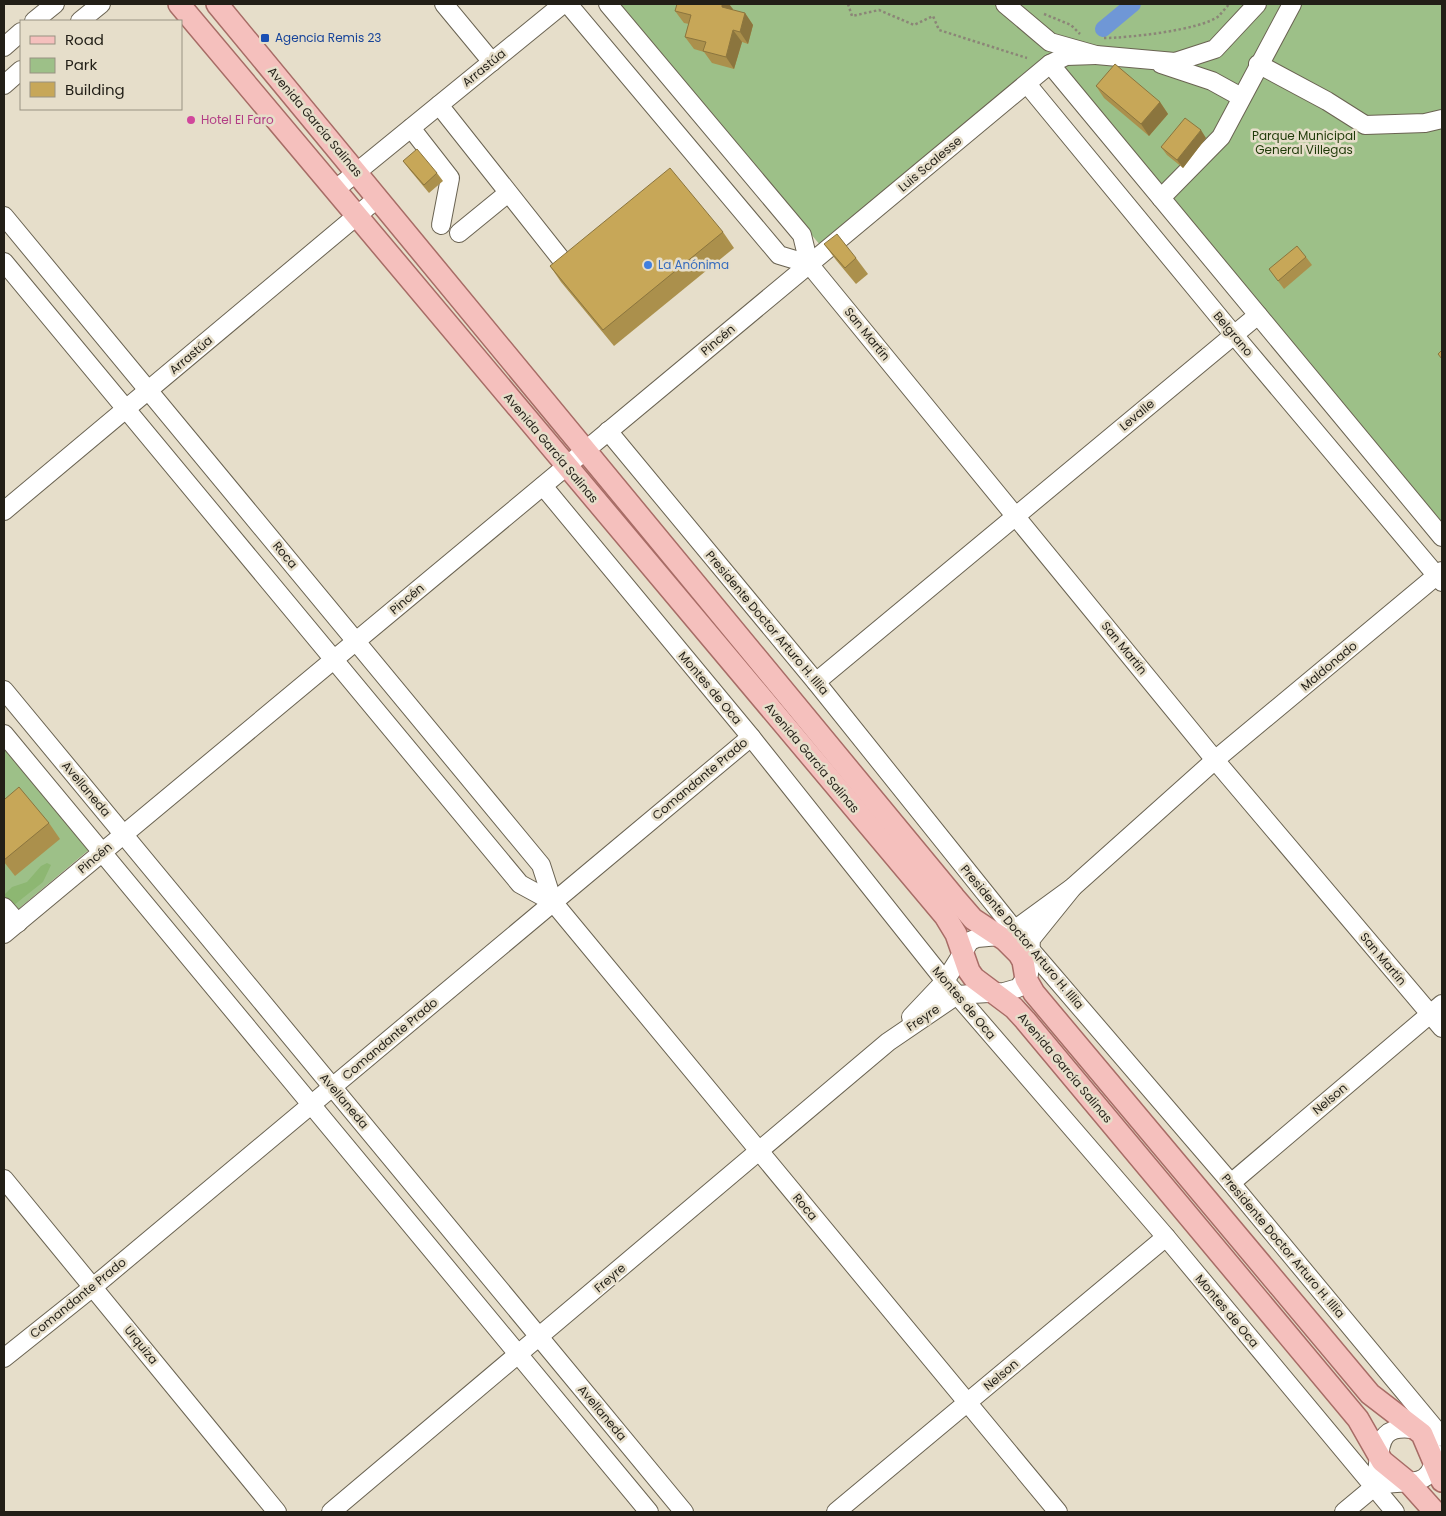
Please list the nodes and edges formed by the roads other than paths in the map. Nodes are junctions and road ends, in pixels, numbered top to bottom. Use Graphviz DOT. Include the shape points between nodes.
graph roads {
  1 [pos="55,4"];
  2 [pos="101,4"];
  3 [pos="179,4"];
  4 [pos="444,4"];
  5 [pos="563,4"];
  6 [pos="568,4"];
  7 [pos="608,4"];
  8 [pos="1005,4"];
  9 [pos="1257,4"];
  10 [pos="1292,4"];
  11 [pos="220,5"];
  12 [pos="35,20"];
  13 [pos="81,20"];
  14 [pos="20,33"];
  15 [pos="1050,42"];
  16 [pos="4,47"];
  17 [pos="1214,49"];
  18 [pos="1096,56"];
  19 [pos="1151,60"];
  20 [pos="492,62"];
  21 [pos="1050,64"];
  22 [pos="1258,64"];
  23 [pos="20,71"];
  24 [pos="1212,82"];
  25 [pos="1026,84"];
  26 [pos="4,85"];
  27 [pos="1241,97"];
  28 [pos="439,105"];
  29 [pos="1442,119"];
  30 [pos="411,128"];
  31 [pos="357,172"];
  32 [pos="336,189"];
  33 [pos="508,193"];
  34 [pos="378,198"];
  35 [pos="1162,198"];
  36 [pos="357,215"];
  37 [pos="4,216"];
  38 [pos="441,225"];
  39 [pos="459,233"];
  40 [pos="561,259"];
  41 [pos="4,262"];
  42 [pos="810,264"];
  43 [pos="1258,314"];
  44 [pos="1234,335"];
  45 [pos="148,390"];
  46 [pos="126,409"];
  47 [pos="608,431"];
  48 [pos="586,450"];
  49 [pos="566,466"];
  50 [pos="543,486"];
  51 [pos="4,511"];
  52 [pos="1016,516"];
  53 [pos="1442,537"];
  54 [pos="1440,576"];
  55 [pos="356,641"];
  56 [pos="334,660"];
  57 [pos="816,682"];
  58 [pos="4,690"];
  59 [pos="4,734"];
  60 [pos="751,736"];
  61 [pos="1216,760"];
  62 [pos="124,835"];
  63 [pos="102,853"];
  64 [pos="1073,887"];
  65 [pos="553,902"];
  66 [pos="4,907"];
  67 [pos="18,923"];
  68 [pos="1007,933"];
  69 [pos="4,934"];
  70 [pos="1030,949"];
  71 [pos="963,950"];
  72 [pos="1026,979"];
  73 [pos="945,981"];
  74 [pos="991,991"];
  75 [pos="957,995"];
  76 [pos="1436,1009"];
  77 [pos="1442,1028"];
  78 [pos="888,1042"];
  79 [pos="332,1087"];
  80 [pos="311,1105"];
  81 [pos="758,1151"];
  82 [pos="1230,1183"];
  83 [pos="5,1184"];
  84 [pos="1166,1237"];
  85 [pos="93,1287"];
  86 [pos="540,1338"];
  87 [pos="519,1356"];
  88 [pos="4,1358"];
  89 [pos="967,1402"];
  90 [pos="1436,1433"];
  91 [pos="1378,1456"];
  92 [pos="1438,1473"];
  93 [pos="1409,1483"];
  94 [pos="1374,1487"];
  95 [pos="277,1512"];
  96 [pos="331,1512"];
  97 [pos="649,1512"];
  98 [pos="684,1512"];
  99 [pos="836,1512"];
  100 [pos="1058,1512"];
  101 [pos="1344,1512"];
  102 [pos="1395,1512"];
  103 [pos="1434,1512"];
  1 -- 12 [label="street"];
  2 -- 13 [label="street"];
  3 -- 32 [label="main road, Avenida García Salinas"];
  4 -- 20 [label="street"];
  5 -- 20 [label="street, Arrastúa"];
  6 -- 42 [label="street" via="779,255"];
  7 -- 42 [label="street, San Martín" via="802,235"];
  8 -- 15 [label="street"];
  9 -- 17 [label="street"];
  10 -- 22 [label="street"];
  11 -- 31 [label="main road, Avenida García Salinas"];
  14 -- 16 [label="street"];
  15 -- 18 [label="street"];
  15 -- 21 [label="street" via="1054,53"];
  17 -- 19 [label="street" via="1175,62"];
  17 -- 24 [label="street"];
  18 -- 19 [label="street"];
  18 -- 21 [label="street" via="1066,56"];
  19 -- 24 [label="street"];
  20 -- 28 [label="street, Arrastúa"];
  21 -- 25 [label="street, Luis Scalesse"];
  21 -- 35 [label="street"];
  22 -- 27 [label="street"];
  22 -- 29 [label="street" via="1365,125 1425,123"];
  23 -- 26 [label="street"];
  24 -- 27 [label="street"];
  25 -- 42 [label="street, Luis Scalesse"];
  25 -- 44 [label="street, Belgrano"];
  27 -- 35 [label="street" via="1221,137"];
  28 -- 30 [label="street, Arrastúa"];
  28 -- 33 [label="street"];
  30 -- 31 [label="street, Arrastúa"];
  30 -- 38 [label="street" via="450,178"];
  31 -- 32 [label="street, Arrastúa"];
  31 -- 34 [label="main road, Avenida García Salinas"];
  32 -- 36 [label="main road, Avenida García Salinas"];
  33 -- 39 [label="street"];
  33 -- 40 [label="street"];
  34 -- 36 [label="street, Arrastúa"];
  34 -- 48 [label="main road, Avenida García Salinas"];
  35 -- 43 [label="street"];
  36 -- 45 [label="street, Arrastúa"];
  36 -- 49 [label="main road, Avenida García Salinas"];
  37 -- 45 [label="street, Roca"];
  41 -- 46 [label="street, Roca"];
  42 -- 47 [label="street, Pincén"];
  42 -- 52 [label="street, San Martín"];
  43 -- 44 [label="street, Levalle"];
  43 -- 53 [label="street"];
  44 -- 52 [label="street, Levalle"];
  44 -- 54 [label="street, Belgrano"];
  45 -- 46 [label="street, Arrastúa"];
  45 -- 55 [label="street, Roca"];
  46 -- 51 [label="street, Arrastúa"];
  46 -- 56 [label="street, Roca"];
  47 -- 48 [label="street, Pincén"];
  47 -- 57 [label="street, Presidente Doctor Arturo H. Illia"];
  48 -- 49 [label="street, Pincén"];
  48 -- 68 [label="main road, Avenida García Salinas" via="954,897 980,924"];
  49 -- 50 [label="street, Pincén"];
  49 -- 71 [label="main road, Avenida García Salinas" via="945,916"];
  50 -- 55 [label="street, Pincén"];
  50 -- 60 [label="street, Montes de Oca"];
  52 -- 57 [label="street"];
  52 -- 61 [label="street, San Martín"];
  54 -- 61 [label="street, Maldonado"];
  55 -- 56 [label="street, Pincén"];
  55 -- 65 [label="street, Roca" via="541,865"];
  56 -- 62 [label="street, Pincén"];
  56 -- 65 [label="street, Roca" via="520,884"];
  57 -- 68 [label="street, Presidente Doctor Arturo H. Illia"];
  58 -- 62 [label="street, Avellaneda"];
  59 -- 63 [label="street"];
  60 -- 65 [label="street, Comandante Prado"];
  60 -- 73 [label="street, Montes de Oca"];
  61 -- 64 [label="street, Freyre"];
  61 -- 76 [label="street, San Martín"];
  62 -- 63 [label="street, Pincén"];
  62 -- 79 [label="street, Avellaneda"];
  63 -- 67 [label="street, Pincén"];
  63 -- 80 [label="street"];
  64 -- 68 [label="street, Freyre"];
  64 -- 70 [label="street, Freyre" via="1032,939"];
  65 -- 79 [label="street, Comandante Prado"];
  65 -- 81 [label="street, Roca"];
  66 -- 67 [label="street"];
  67 -- 69 [label="street, Pincén"];
  68 -- 70 [label="street, Presidente Doctor Arturo H. Illia"];
  68 -- 71 [label="street, Freyre" via="977,938"];
  68 -- 72 [label="main road, Avenida García Salinas" via="1023,961"];
  70 -- 72 [label="street, Freyre"];
  70 -- 82 [label="street, Presidente Doctor Arturo H. Illia"];
  71 -- 73 [label="street, Freyre"];
  71 -- 74 [label="main road, Avenida García Salinas" via="969,971"];
  72 -- 74 [label="street, Freyre" via="1013,990"];
  72 -- 90 [label="main road, Avenida García Salinas" via="1034,993 1375,1399"];
  73 -- 75 [label="street, Montes de Oca"];
  73 -- 78 [label="street, Freyre"];
  74 -- 75 [label="street, Freyre"];
  74 -- 91 [label="main road, Avenida García Salinas" via="1014,1008 1358,1419"];
  75 -- 78 [label="street, Freyre"];
  75 -- 84 [label="street, Montes de Oca"];
  76 -- 77 [label="street, San Martín"];
  76 -- 82 [label="street, Nelson"];
  78 -- 81 [label="street, Freyre"];
  79 -- 80 [label="street, Comandante Prado"];
  79 -- 86 [label="street, Avellaneda"];
  80 -- 85 [label="street, Comandante Prado"];
  80 -- 87 [label="street"];
  81 -- 86 [label="street, Freyre"];
  81 -- 89 [label="street, Roca"];
  82 -- 90 [label="street, Presidente Doctor Arturo H. Illia"];
  83 -- 85 [label="street, Urquiza"];
  84 -- 89 [label="street, Nelson"];
  84 -- 94 [label="street, Montes de Oca"];
  85 -- 88 [label="street, Comandante Prado"];
  85 -- 95 [label="street, Urquiza"];
  86 -- 87 [label="street, Freyre"];
  86 -- 98 [label="street, Avellaneda"];
  87 -- 96 [label="street, Freyre"];
  87 -- 97 [label="street"];
  89 -- 99 [label="street, Nelson"];
  89 -- 100 [label="street, Roca"];
  90 -- 91 [label="street" via="1391,1431 1381,1441"];
  90 -- 92 [label="main road, Avenida García Salinas" via="1427,1444"];
  91 -- 93 [label="main road, Avenida García Salinas" via="1392,1472"];
  91 -- 94 [label="street"];
  92 -- 93 [label="street"];
  93 -- 94 [label="street" via="1384,1483"];
  93 -- 103 [label="main road, Avenida García Salinas"];
  94 -- 101 [label="street"];
  94 -- 102 [label="street, Montes de Oca"];
}
